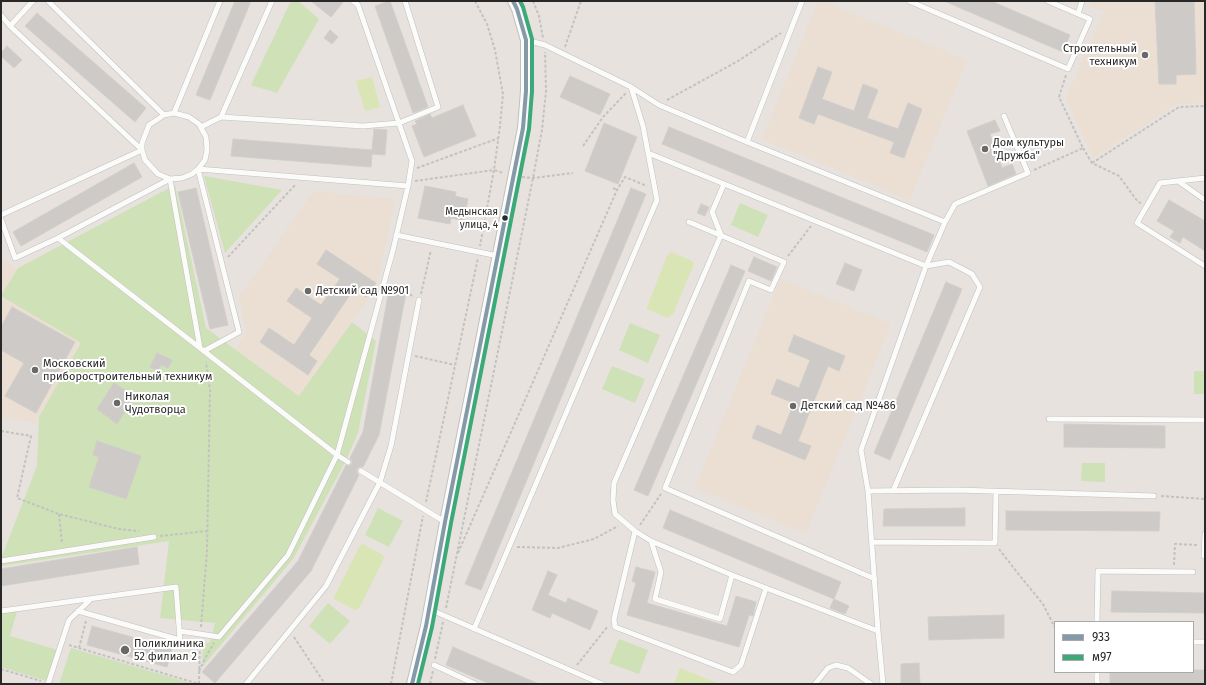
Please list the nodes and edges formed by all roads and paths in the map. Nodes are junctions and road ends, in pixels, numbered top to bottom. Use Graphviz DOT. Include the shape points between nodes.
graph roads {
  1 [pos="33,1"];
  2 [pos="48,1"];
  3 [pos="220,1"];
  4 [pos="272,1"];
  5 [pos="405,1"];
  6 [pos="474,1"];
  7 [pos="512,1"];
  8 [pos="533,1"];
  9 [pos="581,1"];
  10 [pos="802,1"];
  11 [pos="909,1"];
  12 [pos="1048,1"];
  13 [pos="1082,1"];
  14 [pos="358,2"];
  15 [pos="1078,14"];
  16 [pos="1,15"];
  17 [pos="10,26"];
  18 [pos="792,26"];
  19 [pos="526,40"];
  20 [pos="545,45"];
  21 [pos="562,54"];
  22 [pos="1068,69"];
  23 [pos="631,88"];
  24 [pos="659,105"];
  25 [pos="1205,106"];
  26 [pos="174,114"];
  27 [pos="164,115"];
  28 [pos="221,116"];
  29 [pos="1004,116"];
  30 [pos="399,123"];
  31 [pos="201,127"];
  32 [pos="498,138"];
  33 [pos="747,142"];
  34 [pos="583,146"];
  35 [pos="1083,148"];
  36 [pos="142,150"];
  37 [pos="648,153"];
  38 [pos="1092,163"];
  39 [pos="198,169"];
  40 [pos="410,170"];
  41 [pos="494,170"];
  42 [pos="573,173"];
  43 [pos="1028,173"];
  44 [pos="514,176"];
  45 [pos="303,178"];
  46 [pos="533,178"];
  47 [pos="1205,178"];
  48 [pos="170,179"];
  49 [pos="1178,181"];
  50 [pos="408,184"];
  51 [pos="724,184"];
  52 [pos="612,188"];
  53 [pos="617,190"];
  54 [pos="656,190"];
  55 [pos="1205,200"];
  56 [pos="1147,206"];
  57 [pos="1,215"];
  58 [pos="1,219"];
  59 [pos="815,221"];
  60 [pos="689,222"];
  61 [pos="945,222"];
  62 [pos="396,235"];
  63 [pos="721,235"];
  64 [pos="58,238"];
  65 [pos="433,243"];
  66 [pos="479,252"];
  67 [pos="498,256"];
  68 [pos="784,262"];
  69 [pos="222,264"];
  70 [pos="926,266"];
  71 [pos="1205,266"];
  72 [pos="423,287"];
  73 [pos="389,288"];
  74 [pos="419,300"];
  75 [pos="202,350"];
  76 [pos="415,356"];
  77 [pos="455,365"];
  78 [pos="1049,419"];
  79 [pos="1205,420"];
  80 [pos="1,431"];
  81 [pos="337,455"];
  82 [pos="348,462"];
  83 [pos="361,471"];
  84 [pos="380,482"];
  85 [pos="664,488"];
  86 [pos="868,491"];
  87 [pos="893,491"];
  88 [pos="996,492"];
  89 [pos="1154,496"];
  90 [pos="1205,499"];
  91 [pos="424,510"];
  92 [pos="59,514"];
  93 [pos="445,522"];
  94 [pos="624,523"];
  95 [pos="139,531"];
  96 [pos="207,531"];
  97 [pos="636,532"];
  98 [pos="1205,534"];
  99 [pos="154,537"];
  100 [pos="651,541"];
  101 [pos="872,542"];
  102 [pos="995,543"];
  103 [pos="1205,545"];
  104 [pos="509,547"];
  105 [pos="62,552"];
  106 [pos="1204,556"];
  107 [pos="456,559"];
  108 [pos="1,562"];
  109 [pos="1174,572"];
  110 [pos="1193,572"];
  111 [pos="732,575"];
  112 [pos="875,579"];
  113 [pos="766,588"];
  114 [pos="91,598"];
  115 [pos="429,609"];
  116 [pos="1,611"];
  117 [pos="78,611"];
  118 [pos="88,614"];
  119 [pos="444,616"];
  120 [pos="614,619"];
  121 [pos="1097,621"];
  122 [pos="1054,626"];
  123 [pos="474,629"];
  124 [pos="290,631"];
  125 [pos="878,631"];
  126 [pos="179,632"];
  127 [pos="441,632"];
  128 [pos="200,634"];
  129 [pos="218,637"];
  130 [pos="1194,642"];
  131 [pos="1205,642"];
  132 [pos="62,643"];
  133 [pos="79,648"];
  134 [pos="434,665"];
  135 [pos="577,666"];
  136 [pos="1,668"];
  137 [pos="199,672"];
  138 [pos="1097,673"];
  139 [pos="48,683"];
  140 [pos="199,684"];
  141 [pos="246,684"];
  142 [pos="326,684"];
  143 [pos="391,684"];
  144 [pos="412,684"];
  145 [pos="476,684"];
  146 [pos="602,684"];
  147 [pos="815,684"];
  148 [pos="871,684"];
  149 [pos="883,684"];
  150 [pos="1098,684"];
  1 -- 17 [label="lane"];
  2 -- 27 [label="lane"];
  3 -- 26 [label="lane"];
  4 -- 28 [label="lane"];
  5 -- 30 [label="lane" via="438,107"];
  6 -- 32 [label="path" via="487,24 495,50 503,94"];
  7 -- 19 [label="street" via="517,9"];
  8 -- 20 [label="path"];
  9 -- 21 [label="path"];
  10 -- 18 [label="lane"];
  11 -- 22 [label="lane"];
  12 -- 15 [label="lane"];
  13 -- 15 [label="lane"];
  14 -- 30 [label="lane"];
  15 -- 22 [label="lane" via="1090,19"];
  16 -- 17 [label="lane"];
  17 -- 36 [label="lane"];
  18 -- 24 [label="path" via="738,61"];
  18 -- 33 [label="lane"];
  19 -- 20 [label="lane"];
  19 -- 44 [label="street" via="523,128"];
  20 -- 21 [label="lane"];
  20 -- 46 [label="path" via="546,91"];
  21 -- 23 [label="lane"];
  22 -- 35 [label="path" via="1059,97"];
  23 -- 24 [label="lane"];
  23 -- 34 [label="path" via="603,117"];
  23 -- 37 [label="lane"];
  24 -- 33 [label="lane"];
  25 -- 38 [label="path" via="1179,107"];
  26 -- 27 [label="lane"];
  26 -- 31 [label="lane" via="189,117"];
  27 -- 36 [label="lane" via="149,125"];
  28 -- 30 [label="lane" via="362,126"];
  28 -- 31 [label="lane"];
  29 -- 43 [label="lane"];
  30 -- 40 [label="lane" via="412,161"];
  31 -- 39 [label="lane" via="206,137 207,150"];
  32 -- 40 [label="path"];
  32 -- 41 [label="path"];
  33 -- 61 [label="lane"];
  35 -- 38 [label="path"];
  35 -- 43 [label="path"];
  36 -- 48 [label="lane" via="145,160 158,174"];
  36 -- 57 [label="lane"];
  37 -- 51 [label="lane"];
  37 -- 54 [label="lane"];
  38 -- 56 [label="path" via="1119,176 1138,202"];
  39 -- 45 [label="lane"];
  39 -- 48 [label="lane" via="182,178"];
  39 -- 69 [label="lane"];
  40 -- 50 [label="lane"];
  41 -- 44 [label="path"];
  41 -- 50 [label="path"];
  41 -- 66 [label="path"];
  42 -- 46 [label="path"];
  43 -- 61 [label="lane" via="955,204"];
  44 -- 67 [label="street"];
  45 -- 50 [label="lane"];
  45 -- 69 [label="path"];
  46 -- 107 [label="path"];
  47 -- 49 [label="lane"];
  48 -- 64 [label="lane"];
  48 -- 75 [label="lane"];
  49 -- 55 [label="lane"];
  49 -- 56 [label="lane" via="1160,183"];
  50 -- 62 [label="lane"];
  51 -- 59 [label="lane"];
  51 -- 63 [label="lane" via="712,212"];
  52 -- 53 [label="path"];
  53 -- 54 [label="path" via="625,177"];
  53 -- 107 [label="path"];
  54 -- 104 [label="lane" via="658,200"];
  56 -- 71 [label="lane" via="1137,223"];
  58 -- 64 [label="lane" via="15,258"];
  59 -- 68 [label="path"];
  59 -- 70 [label="lane"];
  60 -- 63 [label="lane"];
  61 -- 70 [label="lane"];
  62 -- 65 [label="lane"];
  62 -- 81 [label="lane"];
  63 -- 68 [label="lane"];
  63 -- 94 [label="lane" via="614,483 612,500 615,514"];
  64 -- 75 [label="lane"];
  65 -- 66 [label="lane"];
  65 -- 72 [label="path"];
  66 -- 67 [label="lane"];
  66 -- 77 [label="path"];
  67 -- 93 [label="street"];
  68 -- 85 [label="lane" via="771,290 749,281"];
  69 -- 75 [label="lane" via="239,332"];
  70 -- 86 [label="lane" via="861,450"];
  70 -- 87 [label="lane" via="949,262 972,274 980,287"];
  73 -- 74 [label="path" via="405,291"];
  74 -- 84 [label="lane" via="391,446"];
  75 -- 81 [label="lane"];
  75 -- 96 [label="path" via="210,390"];
  76 -- 77 [label="path"];
  77 -- 91 [label="path"];
  78 -- 79 [label="lane"];
  80 -- 92 [label="path" via="31,436 17,498"];
  81 -- 82 [label="lane"];
  81 -- 129 [label="lane" via="288,555"];
  83 -- 84 [label="lane"];
  84 -- 91 [label="lane"];
  84 -- 124 [label="lane" via="326,586"];
  85 -- 97 [label="path"];
  85 -- 112 [label="lane"];
  86 -- 87 [label="lane"];
  86 -- 101 [label="lane"];
  87 -- 88 [label="lane"];
  88 -- 89 [label="lane"];
  88 -- 102 [label="lane"];
  89 -- 90 [label="path"];
  91 -- 93 [label="lane"];
  91 -- 143 [label="path"];
  92 -- 95 [label="path" via="119,529"];
  92 -- 105 [label="path"];
  93 -- 115 [label="street"];
  94 -- 97 [label="lane"];
  94 -- 104 [label="path" via="594,539 558,548"];
  96 -- 99 [label="path"];
  96 -- 128 [label="path"];
  97 -- 100 [label="lane"];
  97 -- 120 [label="lane"];
  98 -- 103 [label="lane"];
  99 -- 105 [label="lane"];
  100 -- 111 [label="lane"];
  100 -- 111 [label="lane" via="661,572 655,599 720,619"];
  101 -- 102 [label="lane"];
  101 -- 112 [label="lane"];
  102 -- 122 [label="path" via="1043,604"];
  103 -- 106 [label="lane"];
  103 -- 109 [label="path" via="1175,544"];
  104 -- 123 [label="lane"];
  105 -- 108 [label="lane"];
  107 -- 119 [label="path"];
  109 -- 110 [label="lane"];
  109 -- 121 [label="lane" via="1098,571"];
  111 -- 113 [label="lane"];
  112 -- 125 [label="lane"];
  113 -- 120 [label="lane" via="742,665 734,672 615,627"];
  113 -- 125 [label="lane"];
  114 -- 116 [label="lane"];
  114 -- 117 [label="lane"];
  114 -- 126 [label="lane" via="176,587"];
  115 -- 119 [label="lane"];
  115 -- 144 [label="street"];
  117 -- 118 [label="lane"];
  117 -- 132 [label="lane" via="69,620"];
  118 -- 126 [label="lane" via="180,640"];
  118 -- 133 [label="path"];
  119 -- 123 [label="lane"];
  119 -- 127 [label="path"];
  120 -- 135 [label="path"];
  123 -- 146 [label="lane"];
  124 -- 141 [label="lane"];
  124 -- 142 [label="path"];
  125 -- 149 [label="lane"];
  126 -- 128 [label="lane"];
  128 -- 129 [label="lane"];
  128 -- 137 [label="path"];
  129 -- 137 [label="path"];
  130 -- 131 [label="lane"];
  132 -- 133 [label="path"];
  132 -- 139 [label="lane"];
  133 -- 140 [label="path"];
  134 -- 145 [label="lane"];
  136 -- 139 [label="path"];
  137 -- 140 [label="path"];
  138 -- 150 [label="lane"];
  147 -- 148 [label="lane" via="828,668 836,665 848,668"];
}
